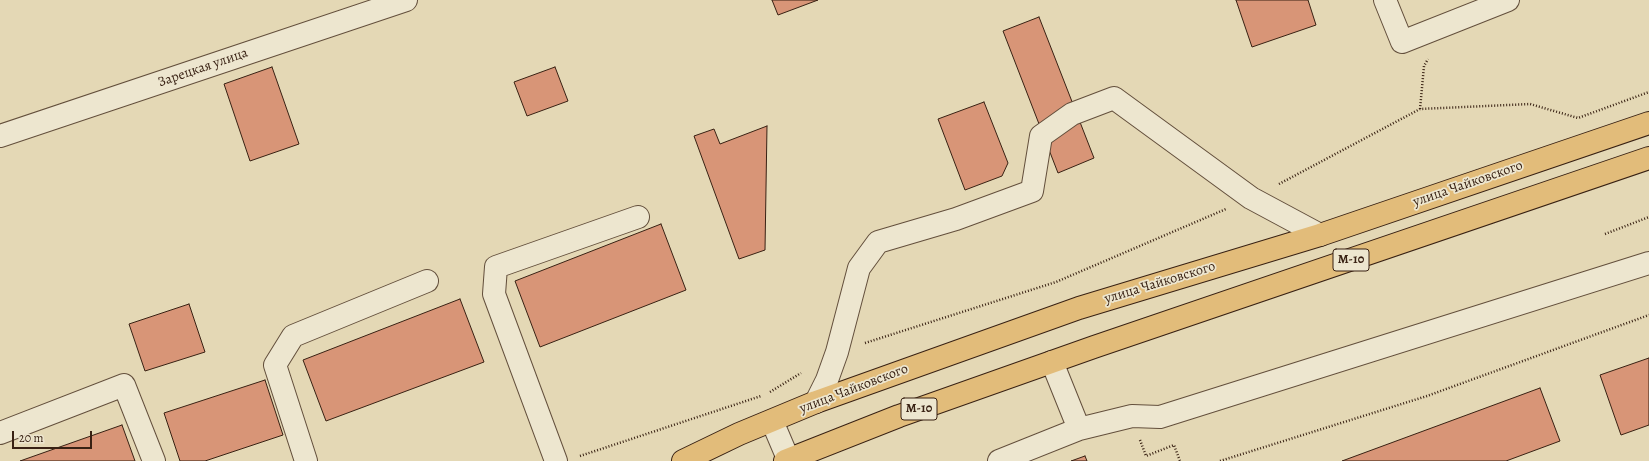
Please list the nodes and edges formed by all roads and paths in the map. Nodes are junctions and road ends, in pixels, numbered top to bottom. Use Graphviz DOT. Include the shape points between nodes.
graph roads {
  1 [pos="406,0"];
  2 [pos="1386,0"];
  3 [pos="1508,0"];
  4 [pos="1447,25"];
  5 [pos="1648,93"];
  6 [pos="1649,100"];
  7 [pos="1420,109"];
  8 [pos="1649,122"];
  9 [pos="0,136"];
  10 [pos="1649,158"];
  11 [pos="1251,198"];
  12 [pos="638,217"];
  13 [pos="1649,217"];
  14 [pos="1605,234"];
  15 [pos="1320,235"];
  16 [pos="1649,263"];
  17 [pos="427,281"];
  18 [pos="1649,315"];
  19 [pos="837,352"];
  20 [pos="1052,362"];
  21 [pos="816,402"];
  22 [pos="1132,416"];
  23 [pos="772,421"];
  24 [pos="1079,429"];
  25 [pos="0,433"];
  26 [pos="685,459"];
  27 [pos="565,460"];
  28 [pos="154,461"];
  29 [pos="306,461"];
  30 [pos="787,461"];
  31 [pos="999,461"];
  32 [pos="1180,461"];
  33 [pos="1220,461"];
  1 -- 9 [label="street, Зарецкая улица"];
  2 -- 4 [label="street" via="1402,42"];
  3 -- 4 [label="street"];
  4 -- 7 [label="path" via="1424,66"];
  5 -- 6 [label="path"];
  5 -- 7 [label="path" via="1578,118 1530,104"];
  7 -- 11 [label="path"];
  8 -- 15 [label="highway, улица Чайковского / М-10"];
  10 -- 20 [label="highway, М-10"];
  11 -- 15 [label="street"];
  11 -- 19 [label="path" via="1056,282"];
  11 -- 19 [label="street" via="1114,98 1072,114 1041,136 1032,191 956,219 878,242 859,268"];
  12 -- 27 [label="street" via="496,267 494,294"];
  13 -- 14 [label="path"];
  15 -- 21 [label="highway, улица Чайковского / М-10" via="1079,308"];
  16 -- 22 [label="street" via="1160,417"];
  17 -- 29 [label="street" via="293,336 275,365"];
  18 -- 33 [label="path" via="1427,396"];
  19 -- 21 [label="street"];
  19 -- 27 [label="path" via="768,394"];
  20 -- 24 [label="street"];
  20 -- 30 [label="highway, М-10" via="899,416"];
  21 -- 23 [label="highway, улица Чайковского / М-10"];
  22 -- 24 [label="street"];
  22 -- 32 [label="path" via="1146,456 1174,445"];
  23 -- 26 [label="highway, улица Чайковского / М-10"];
  23 -- 30 [label="street"];
  24 -- 31 [label="street"];
  25 -- 28 [label="street" via="124,385"];
}
